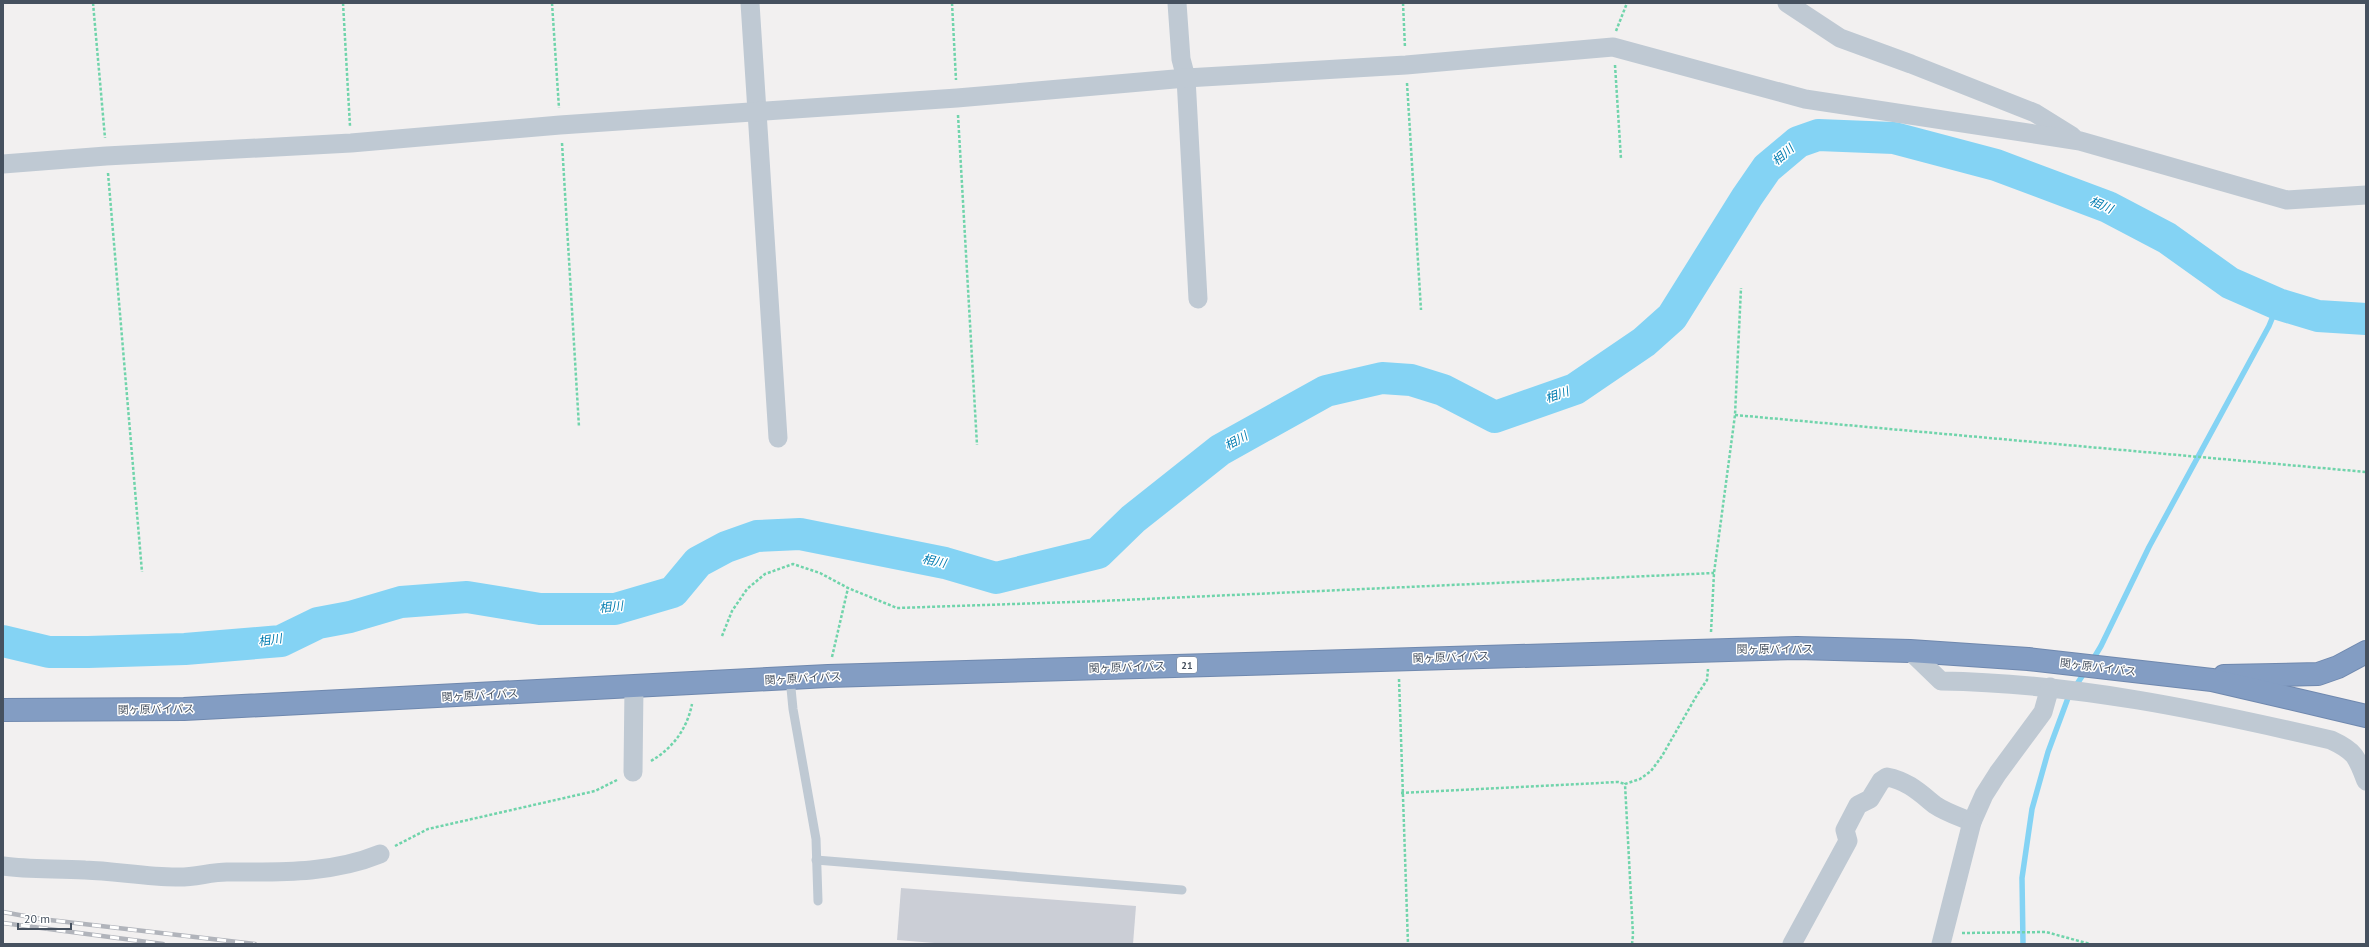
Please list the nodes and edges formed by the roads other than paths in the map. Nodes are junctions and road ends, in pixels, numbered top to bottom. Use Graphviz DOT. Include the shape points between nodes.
graph roads {
  1 [pos="750,3"];
  2 [pos="1178,3"];
  3 [pos="1787,3"];
  4 [pos="1186,78"];
  5 [pos="756,112"];
  6 [pos="2080,141"];
  7 [pos="3,164"];
  8 [pos="2366,196"];
  9 [pos="1198,298"];
  10 [pos="778,438"];
  11 [pos="1910,651"];
  12 [pos="2366,652"];
  13 [pos="790,678"];
  14 [pos="2197,679"];
  15 [pos="634,687"];
  16 [pos="2050,687"];
  17 [pos="3,710"];
  18 [pos="2366,716"];
  19 [pos="633,772"];
  20 [pos="2366,781"];
  21 [pos="1972,822"];
  22 [pos="380,854"];
  23 [pos="816,860"];
  24 [pos="3,866"];
  25 [pos="1182,890"];
  26 [pos="818,902"];
  27 [pos="1942,938"];
  28 [pos="1792,944"];
  1 -- 5 [label="street"];
  2 -- 4 [label="street"];
  3 -- 6 [label="street" via="1840,38 2035,113"];
  4 -- 5 [label="street"];
  4 -- 6 [label="street" via="1406,66 1614,47 1805,99"];
  4 -- 9 [label="street"];
  5 -- 7 [label="street" via="351,143"];
  5 -- 10 [label="street"];
  6 -- 8 [label="street" via="2287,200"];
  11 -- 13 [label="highway, 関ヶ原バイパス / 21" via="1797,648 1710,650"];
  11 -- 14 [label="highway, 関ヶ原バイパス / 21" via="2028,659"];
  11 -- 16 [label="street" via="1941,681 1979,681"];
  12 -- 14 [label="highway" via="2318,674 2238,674"];
  13 -- 15 [label="highway, 関ヶ原バイパス / 21"];
  13 -- 23 [label="lane" via="816,839"];
  14 -- 18 [label="highway, 関ヶ原バイパス / 21" via="2212,680"];
  15 -- 17 [label="highway, 関ヶ原バイパス / 21" via="184,709"];
  15 -- 19 [label="street"];
  16 -- 20 [label="street" via="2179,706 2331,740 2348,748 2357,757"];
  16 -- 21 [label="street" via="2044,712 1998,773 1984,795"];
  21 -- 27 [label="street"];
  21 -- 28 [label="street" via="1935,805 1918,790 1894,778 1887,777 1881,781 1870,799 1858,805 1845,830 1848,841"];
  22 -- 24 [label="street" via="338,867 299,872 215,872 177,878"];
  23 -- 25 [label="lane"];
  23 -- 26 [label="lane"];
}
